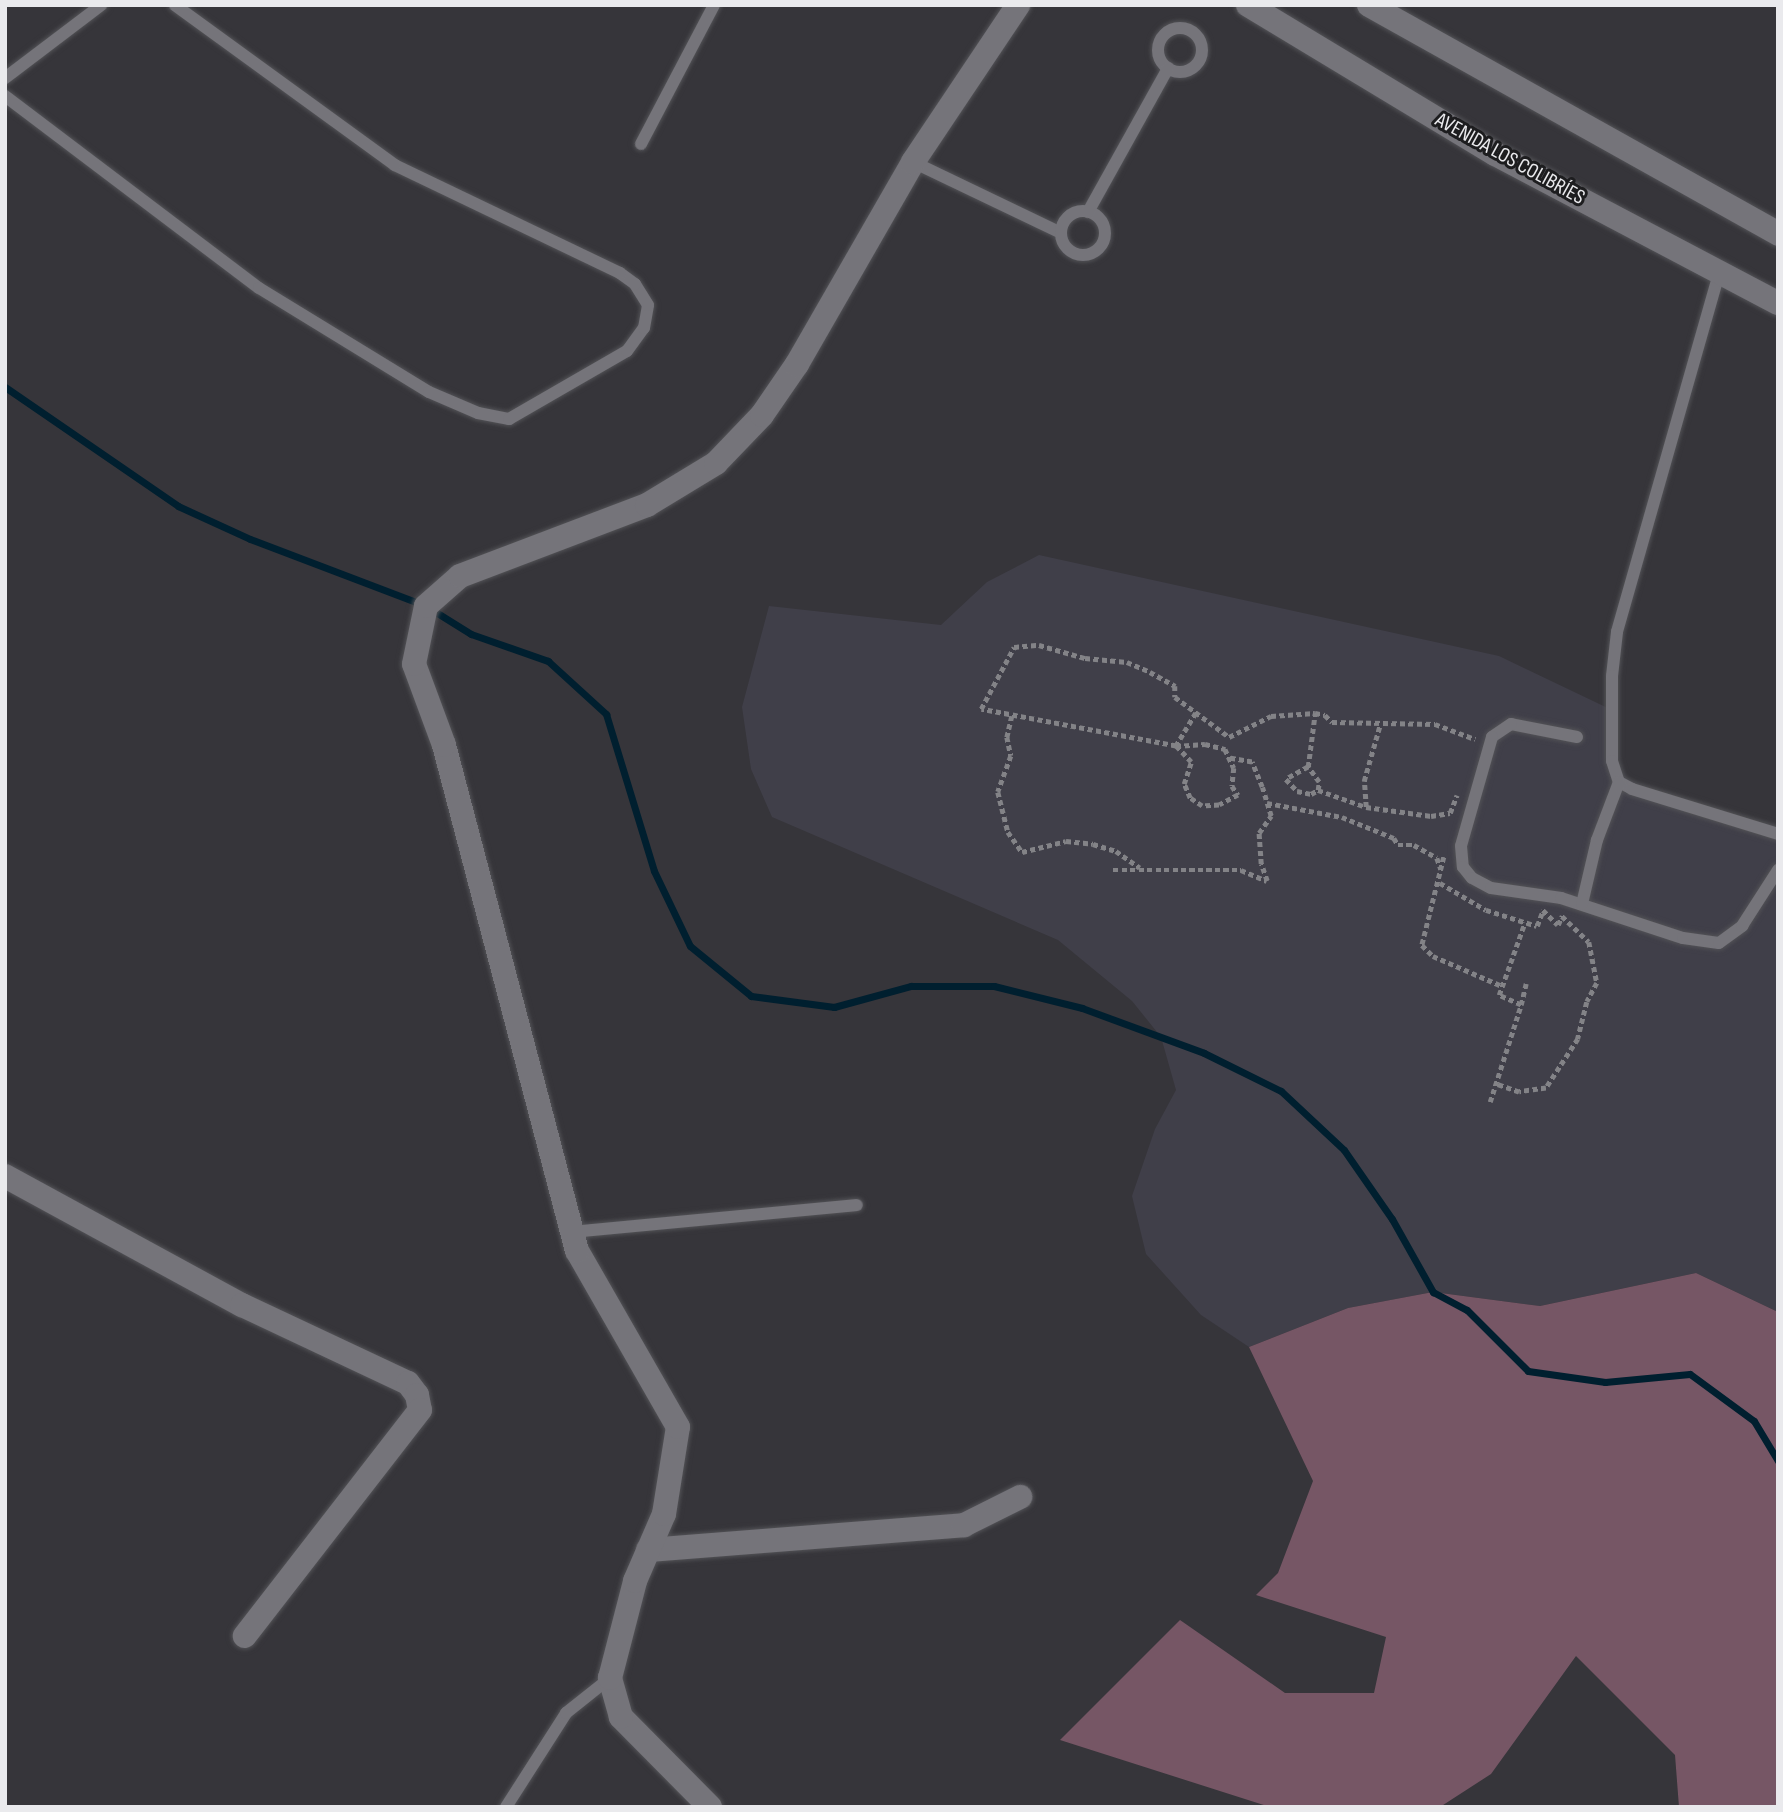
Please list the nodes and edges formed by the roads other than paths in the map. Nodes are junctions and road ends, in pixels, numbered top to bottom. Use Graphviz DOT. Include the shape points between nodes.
graph roads {
  1 [pos="101,5"];
  2 [pos="175,5"];
  3 [pos="714,5"];
  4 [pos="1018,5"];
  5 [pos="1248,5"];
  6 [pos="1369,5"];
  7 [pos="1168,68"];
  8 [pos="5,78"];
  9 [pos="5,96"];
  10 [pos="641,144"];
  11 [pos="913,162"];
  12 [pos="1088,212"];
  13 [pos="1061,233"];
  14 [pos="1778,234"];
  15 [pos="1720,270"];
  16 [pos="1778,303"];
  17 [pos="1577,737"];
  18 [pos="1619,782"];
  19 [pos="1778,834"];
  20 [pos="1778,870"];
  21 [pos="1582,904"];
  22 [pos="5,1176"];
  23 [pos="857,1205"];
  24 [pos="572,1232"];
  25 [pos="1020,1497"];
  26 [pos="648,1550"];
  27 [pos="246,1636"];
  28 [pos="610,1678"];
  29 [pos="506,1807"];
  30 [pos="710,1807"];
  1 -- 8 [label="lane"];
  2 -- 9 [label="lane" via="395,165 620,273 635,284 648,305 644,328 626,351 509,419 478,412 429,392 258,288"];
  3 -- 10 [label="lane"];
  4 -- 11 [label="street"];
  5 -- 15 [label="street, AVENIDA LOS COLIBRÍES" via="1495,155"];
  6 -- 14 [label="street"];
  7 -- 12 [label="lane"];
  11 -- 13 [label="lane"];
  11 -- 24 [label="street" via="797,364 762,415 716,463 647,505 460,576 426,606 414,664 444,745"];
  12 -- 13 [label="lane" via="1066,218"];
  12 -- 13 [label="lane" via="1105,229 1097,251 1074,253"];
  15 -- 16 [label="street, AVENIDA LOS COLIBRÍES"];
  15 -- 18 [label="lane" via="1617,632 1612,761"];
  17 -- 21 [label="lane" via="1511,724 1492,737 1461,846 1463,867 1491,888"];
  18 -- 19 [label="lane"];
  18 -- 21 [label="lane" via="1597,840"];
  20 -- 21 [label="lane" via="1742,926 1719,943 1683,938"];
  22 -- 27 [label="street" via="242,1304 408,1383 417,1395 419,1410"];
  23 -- 24 [label="lane"];
  24 -- 26 [label="street" via="600,1296 644,1361 678,1427 664,1514"];
  25 -- 26 [label="street" via="964,1525"];
  26 -- 28 [label="street" via="635,1581"];
  28 -- 29 [label="lane" via="566,1713"];
  28 -- 30 [label="street" via="621,1717"];
}
